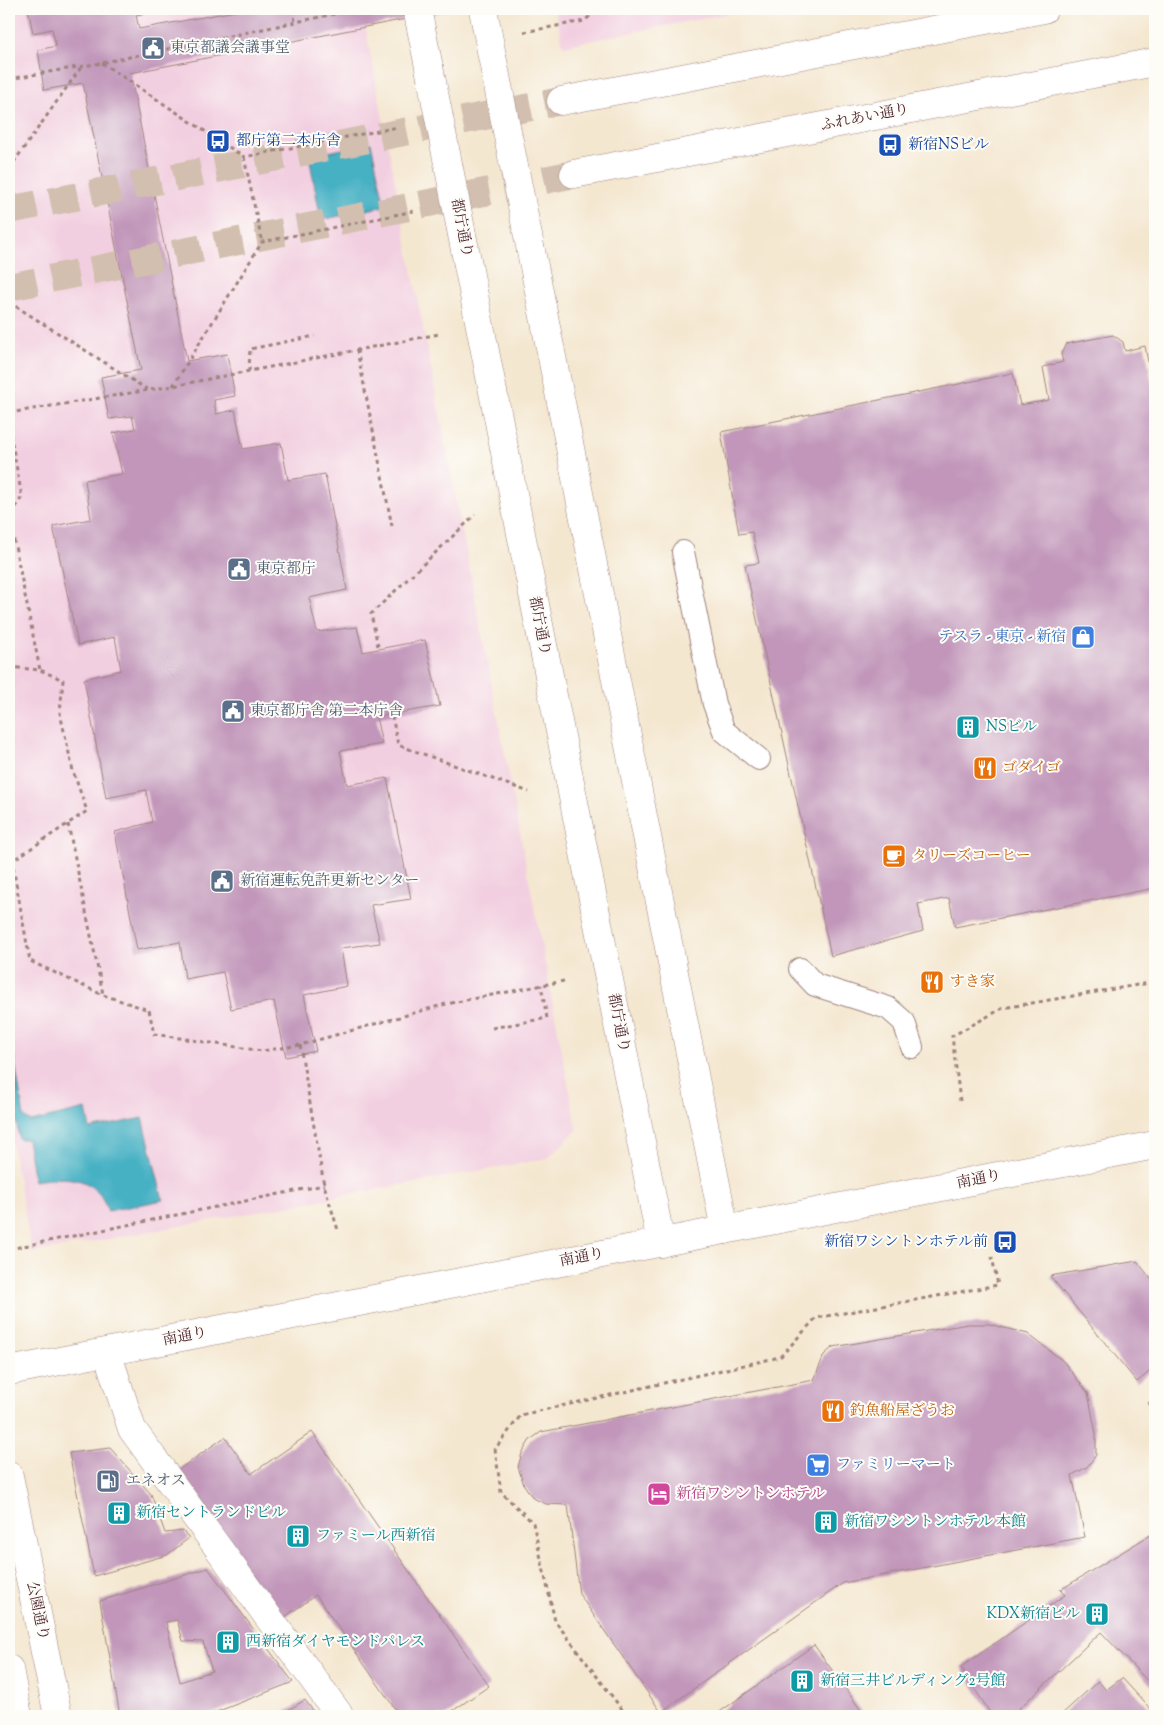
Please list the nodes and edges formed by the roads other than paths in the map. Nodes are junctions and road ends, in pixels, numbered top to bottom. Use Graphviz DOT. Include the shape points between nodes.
graph roads {
  1 [pos="417,9"];
  2 [pos="483,9"];
  3 [pos="1044,9"];
  4 [pos="1155,62"];
  5 [pos="561,101"];
  6 [pos="574,174"];
  7 [pos="683,552"];
  8 [pos="759,759"];
  9 [pos="800,969"];
  10 [pos="912,1047"];
  11 [pos="1155,1146"];
  12 [pos="726,1230"];
  13 [pos="661,1243"];
  14 [pos="107,1352"];
  15 [pos="9,1371"];
  16 [pos="9,1476"];
  17 [pos="9,1669"];
  18 [pos="18,1716"];
  19 [pos="58,1716"];
  20 [pos="340,1716"];
  1 -- 13 [label="main road, 都庁通り, bridge"];
  2 -- 12 [label="main road, bridge"];
  3 -- 5 [label="main road"];
  4 -- 6 [label="main road, ふれあい通り"];
  7 -- 8 [label="lane" via="720,722 724,731"];
  9 -- 10 [label="lane" via="815,985 888,1008 904,1022"];
  11 -- 12 [label="main road, 南通り"];
  12 -- 13 [label="main road, 南通り"];
  13 -- 14 [label="main road, 南通り"];
  14 -- 15 [label="main road, 南通り"];
  14 -- 20 [label="main road" via="132,1429"];
  16 -- 19 [label="main road, 公園通り"];
  17 -- 18 [label="main road"];
}
